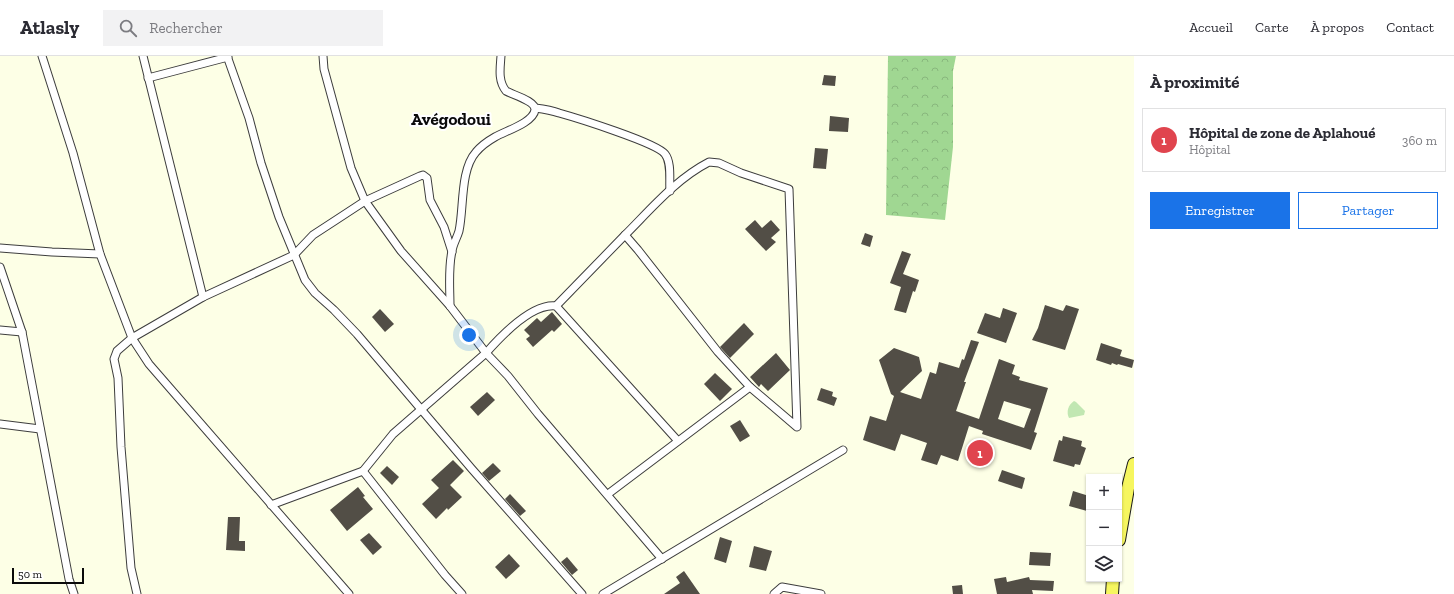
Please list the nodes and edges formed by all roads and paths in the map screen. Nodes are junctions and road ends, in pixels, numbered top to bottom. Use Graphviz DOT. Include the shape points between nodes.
graph roads {
  1 [pos="42,56"];
  2 [pos="143,56"];
  3 [pos="227,56"];
  4 [pos="323,56"];
  5 [pos="501,56"];
  6 [pos="148,78"];
  7 [pos="535,108"];
  8 [pos="670,190"];
  9 [pos="365,201"];
  10 [pos="625,235"];
  11 [pos="0,248"];
  12 [pos="452,252"];
  13 [pos="100,254"];
  14 [pos="294,255"];
  15 [pos="0,268"];
  16 [pos="203,297"];
  17 [pos="450,306"];
  18 [pos="556,306"];
  19 [pos="0,330"];
  20 [pos="22,332"];
  21 [pos="132,338"];
  22 [pos="486,353"];
  23 [pos="750,387"];
  24 [pos="422,410"];
  25 [pos="0,424"];
  26 [pos="40,429"];
  27 [pos="678,441"];
  28 [pos="843,450"];
  29 [pos="1134,464"];
  30 [pos="363,470"];
  31 [pos="608,494"];
  32 [pos="271,505"];
  33 [pos="1122,523"];
  34 [pos="662,559"];
  35 [pos="1113,582"];
  36 [pos="74,594"];
  37 [pos="137,594"];
  38 [pos="349,594"];
  39 [pos="462,594"];
  40 [pos="582,594"];
  41 [pos="603,594"];
  42 [pos="774,594"];
  43 [pos="820,594"];
  44 [pos="1112,594"];
  1 -- 13 [label="street" via="73,153"];
  2 -- 6 [label="street"];
  3 -- 6 [label="street"];
  3 -- 14 [label="street" via="279,217"];
  4 -- 9 [label="street" via="324,69 351,168"];
  5 -- 7 [label="street" via="501,84 506,91 526,100"];
  6 -- 16 [label="street"];
  7 -- 8 [label="street" via="558,112 640,140 665,153 668,159"];
  7 -- 12 [label="street" via="531,118 496,136 475,153 465,180 459,231"];
  8 -- 10 [label="street"];
  8 -- 23 [label="street" via="709,162 719,163 789,189 797,427"];
  9 -- 12 [label="street" via="425,176 430,200 444,227"];
  9 -- 14 [label="street" via="313,235"];
  9 -- 17 [label="street" via="401,251"];
  10 -- 18 [label="street"];
  10 -- 23 [label="street" via="718,352"];
  11 -- 13 [label="street"];
  12 -- 17 [label="street"];
  13 -- 21 [label="street"];
  14 -- 16 [label="street"];
  14 -- 24 [label="street" via="305,280 357,334"];
  15 -- 20 [label="street"];
  16 -- 21 [label="street"];
  17 -- 22 [label="street"];
  18 -- 22 [label="street" via="542,307 515,323"];
  18 -- 27 [label="street"];
  19 -- 20 [label="street"];
  20 -- 26 [label="street"];
  21 -- 32 [label="street" via="149,364"];
  21 -- 37 [label="street" via="117,351 114,359 118,378 131,568"];
  22 -- 24 [label="street"];
  22 -- 31 [label="street"];
  23 -- 27 [label="street"];
  24 -- 30 [label="street" via="394,434"];
  24 -- 40 [label="street"];
  25 -- 26 [label="street"];
  26 -- 36 [label="street"];
  27 -- 31 [label="street"];
  28 -- 34 [label="street"];
  29 -- 33 [label="main road"];
  30 -- 32 [label="street"];
  30 -- 39 [label="street"];
  31 -- 34 [label="street"];
  32 -- 38 [label="street"];
  34 -- 41 [label="street"];
  35 -- 44 [label="main road"];
  42 -- 43 [label="street" via="782,587"];
}
